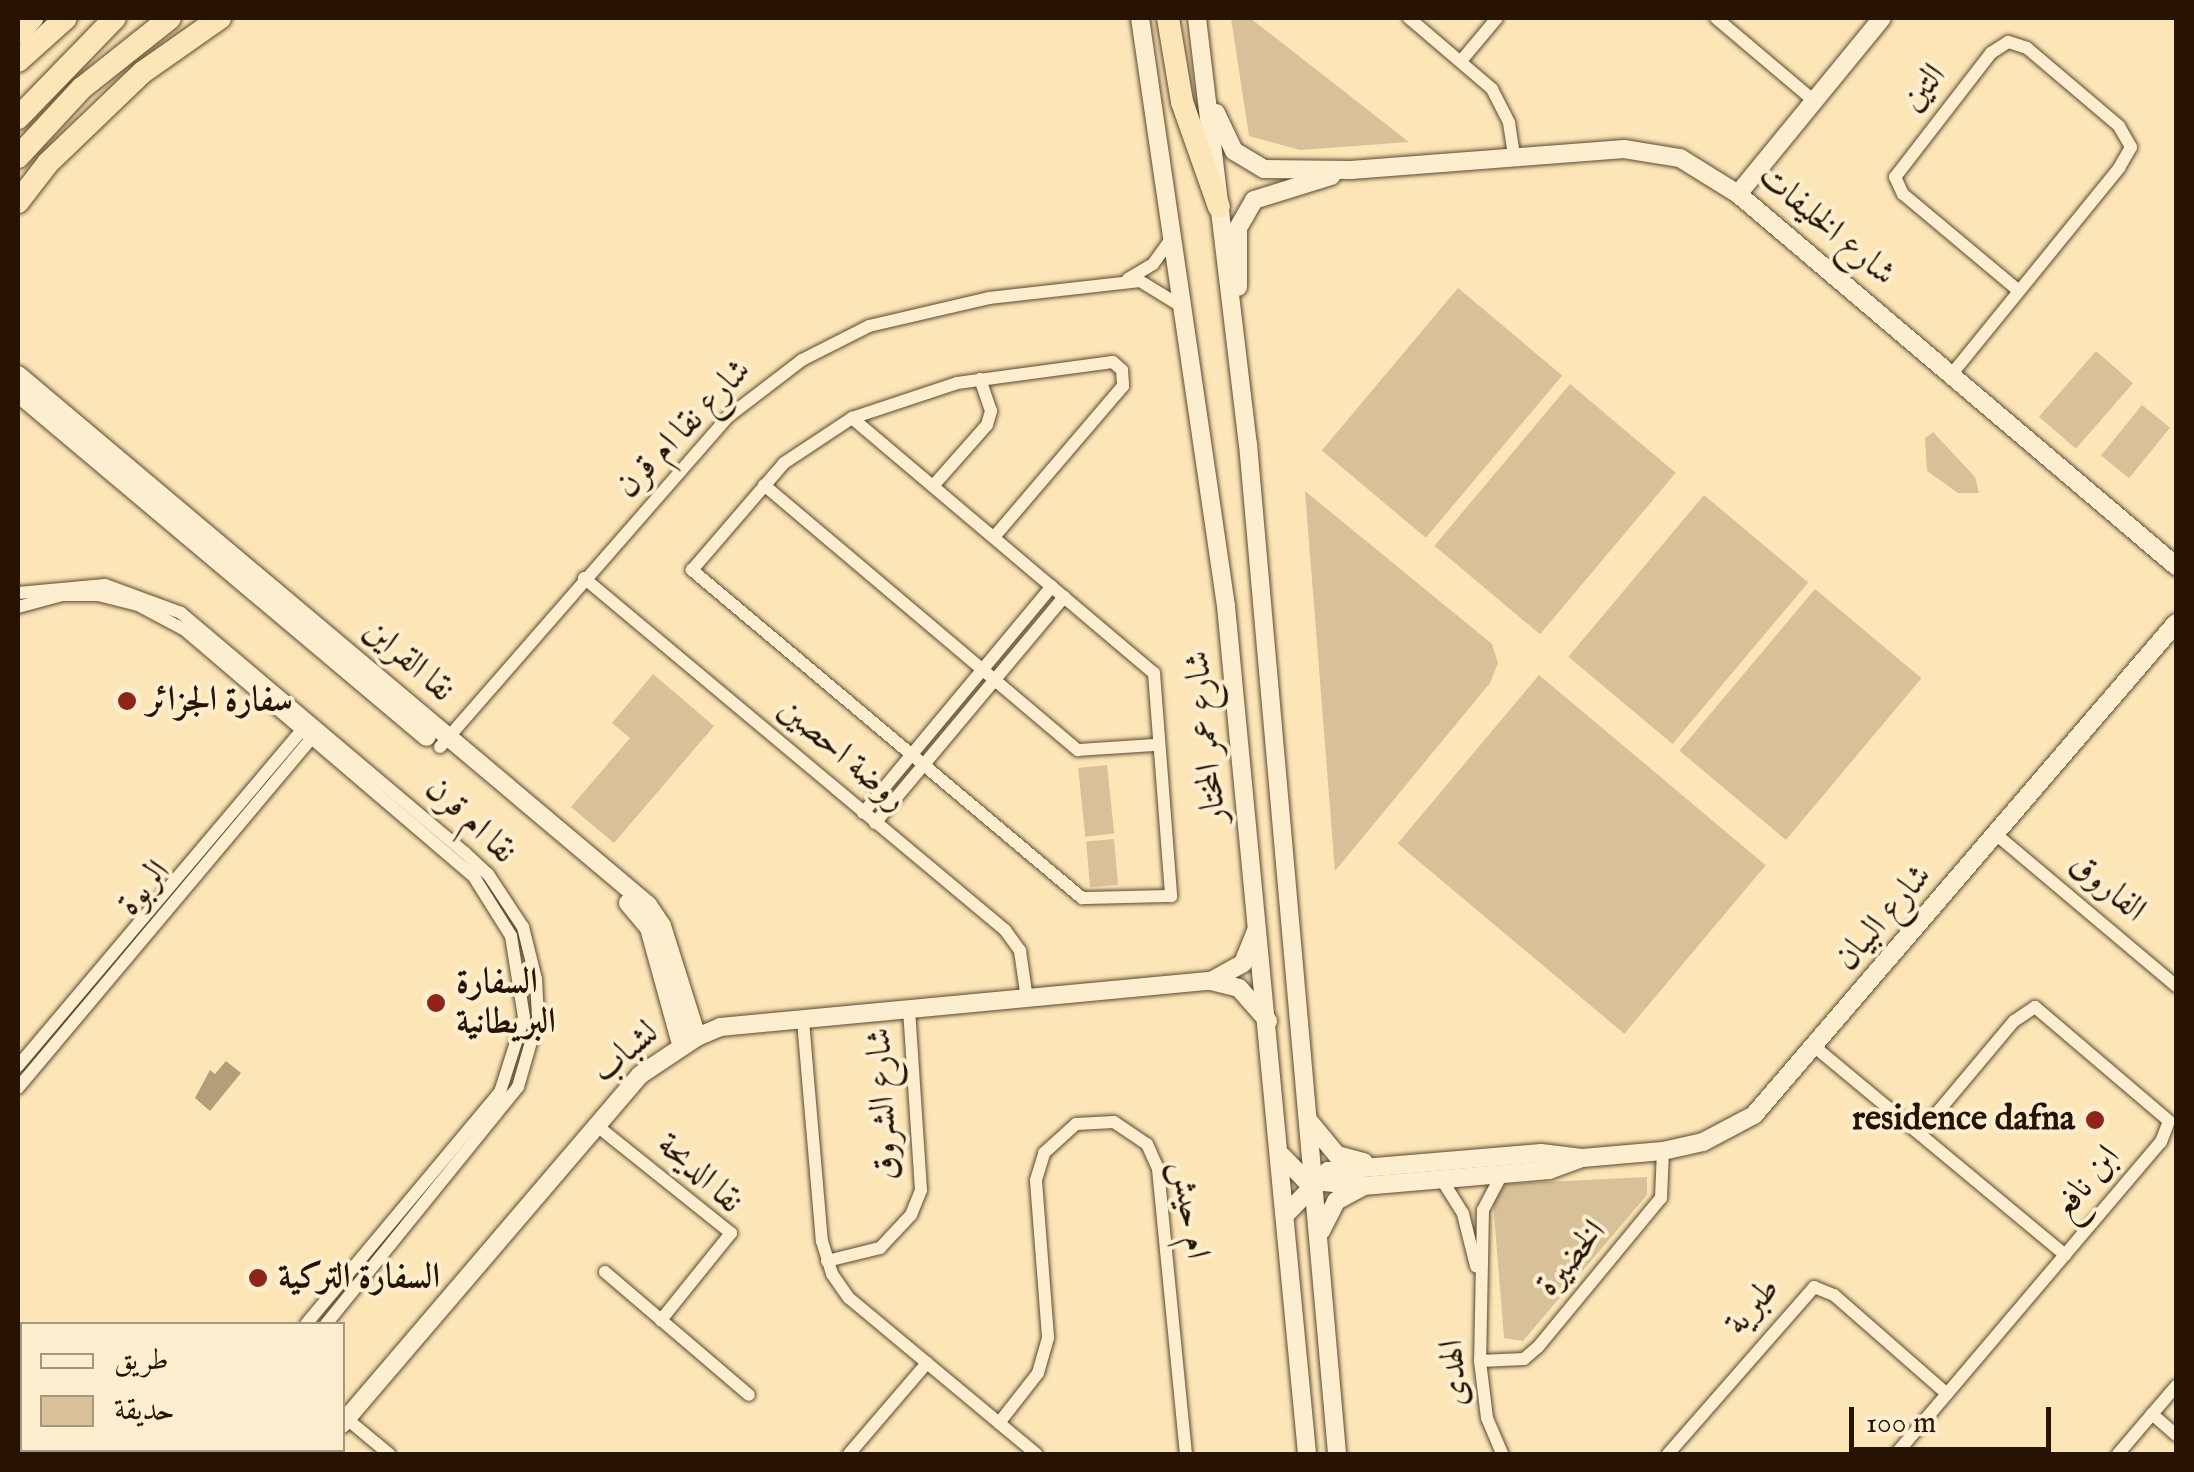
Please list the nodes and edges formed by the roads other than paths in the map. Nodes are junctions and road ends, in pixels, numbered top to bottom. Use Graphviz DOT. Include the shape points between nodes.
graph roads {
  1 [pos="32,18"];
  2 [pos="66,18"];
  3 [pos="115,18"];
  4 [pos="170,18"];
  5 [pos="220,18"];
  6 [pos="1140,18"];
  7 [pos="1168,18"];
  8 [pos="1197,18"];
  9 [pos="1409,18"];
  10 [pos="1497,18"];
  11 [pos="1716,18"];
  12 [pos="1882,18"];
  13 [pos="18,32"];
  14 [pos="18,61"];
  15 [pos="1461,61"];
  16 [pos="1206,84"];
  17 [pos="1813,100"];
  18 [pos="18,118"];
  19 [pos="1514,156"];
  20 [pos="18,157"];
  21 [pos="1351,170"];
  22 [pos="1738,194"];
  23 [pos="18,202"];
  24 [pos="1219,207"];
  25 [pos="1172,238"];
  26 [pos="1116,282"];
  27 [pos="2019,291"];
  28 [pos="1180,306"];
  29 [pos="1236,340"];
  30 [pos="1951,374"];
  31 [pos="18,375"];
  32 [pos="980,379"];
  33 [pos="18,393"];
  34 [pos="852,418"];
  35 [pos="764,485"];
  36 [pos="934,486"];
  37 [pos="994,537"];
  38 [pos="2176,566"];
  39 [pos="584,578"];
  40 [pos="1052,586"];
  41 [pos="18,593"];
  42 [pos="1064,597"];
  43 [pos="18,606"];
  44 [pos="2176,623"];
  45 [pos="987,679"];
  46 [pos="311,729"];
  47 [pos="443,743"];
  48 [pos="1156,745"];
  49 [pos="912,756"];
  50 [pos="923,766"];
  51 [pos="863,813"];
  52 [pos="875,822"];
  53 [pos="1998,836"];
  54 [pos="1258,920"];
  55 [pos="1211,982"];
  56 [pos="2176,986"];
  57 [pos="1027,999"];
  58 [pos="910,1009"];
  59 [pos="803,1021"];
  60 [pos="1269,1023"];
  61 [pos="689,1041"];
  62 [pos="1816,1048"];
  63 [pos="18,1066"];
  64 [pos="18,1088"];
  65 [pos="1306,1118"];
  66 [pos="596,1125"];
  67 [pos="1920,1134"];
  68 [pos="1663,1152"];
  69 [pos="1282,1156"];
  70 [pos="1582,1158"];
  71 [pos="1419,1166"];
  72 [pos="1502,1174"];
  73 [pos="1442,1180"];
  74 [pos="1312,1183"];
  75 [pos="1363,1186"];
  76 [pos="1286,1214"];
  77 [pos="1318,1246"];
  78 [pos="2065,1255"];
  79 [pos="827,1261"];
  80 [pos="604,1272"];
  81 [pos="1480,1283"];
  82 [pos="660,1320"];
  83 [pos="308,1322"];
  84 [pos="328,1322"];
  85 [pos="1480,1361"];
  86 [pos="927,1363"];
  87 [pos="2176,1386"];
  88 [pos="1947,1394"];
  89 [pos="749,1395"];
  90 [pos="2152,1414"];
  91 [pos="345,1422"];
  92 [pos="998,1423"];
  93 [pos="2176,1435"];
  94 [pos="389,1454"];
  95 [pos="849,1454"];
  96 [pos="1036,1454"];
  97 [pos="1186,1454"];
  98 [pos="1307,1454"];
  99 [pos="1337,1454"];
  100 [pos="1502,1454"];
  101 [pos="1668,1454"];
  102 [pos="1896,1454"];
  103 [pos="2118,1454"];
  1 -- 13 [label="highway"];
  2 -- 14 [label="highway"];
  3 -- 18 [label="highway"];
  4 -- 20 [label="highway" via="82,88"];
  5 -- 23 [label="highway" via="143,72 48,163"];
  6 -- 25 [label="street, شارع عمر المختار"];
  7 -- 24 [label="highway" via="1182,102"];
  8 -- 16 [label="street, شارع عمر المختار"];
  9 -- 15 [label="street"];
  10 -- 15 [label="street"];
  11 -- 17 [label="street"];
  12 -- 17 [label="street"];
  15 -- 19 [label="street" via="1503,105"];
  16 -- 21 [label="street, شارع الخليفات" via="1224,137 1246,162 1264,169"];
  16 -- 24 [label="street, شارع عمر المختار"];
  17 -- 22 [label="street"];
  19 -- 21 [label="street, شارع الخليفات"];
  19 -- 22 [label="street, شارع الخليفات" via="1653,151 1709,172"];
  21 -- 29 [label="street, شارع الخليفات" via="1263,192 1242,214"];
  22 -- 30 [label="street, شارع الخليفات"];
  24 -- 29 [label="street, شارع عمر المختار"];
  25 -- 26 [label="street, شارع نقا ام قرن" via="1147,269"];
  25 -- 28 [label="street, شارع عمر المختار"];
  26 -- 28 [label="street, شارع نقا ام قرن" via="1156,287"];
  26 -- 39 [label="street, شارع نقا ام قرن" via="925,310 832,342 729,416"];
  27 -- 27 [label="street, التين" via="2130,147 2120,126 2027,48 2008,42 1992,53 1895,177 1903,194"];
  27 -- 30 [label="street, التين"];
  28 -- 54 [label="street, شارع عمر المختار" via="1226,606"];
  29 -- 65 [label="street, شارع عمر المختار"];
  30 -- 38 [label="street, شارع الخليفات"];
  31 -- 47 [label="street, نقا القراين"];
  32 -- 34 [label="street" via="908,395"];
  32 -- 36 [label="street" via="991,411 987,424"];
  32 -- 37 [label="street" via="1097,360 1113,362 1125,377"];
  33 -- 47 [label="street, نقا القراين"];
  34 -- 35 [label="street"];
  34 -- 36 [label="street"];
  35 -- 45 [label="street"];
  35 -- 49 [label="street" via="692,570"];
  36 -- 37 [label="street"];
  37 -- 40 [label="street"];
  39 -- 47 [label="street, شارع نقا ام قرن"];
  39 -- 51 [label="street, روضة احصين"];
  40 -- 42 [label="street"];
  40 -- 45 [label="street"];
  41 -- 46 [label="street, نقا ام قرن" via="88,583 162,602"];
  42 -- 45 [label="street"];
  42 -- 48 [label="street" via="1154,673"];
  43 -- 46 [label="street, نقا ام قرن" via="80,593 155,612"];
  44 -- 53 [label="street, شارع البيان"];
  45 -- 48 [label="street" via="1078,750"];
  45 -- 49 [label="street"];
  45 -- 50 [label="street"];
  46 -- 63 [label="street, الربوة"];
  46 -- 64 [label="street, الربوة"];
  46 -- 83 [label="street, نقا ام قرن" via="474,877 511,936 524,998 518,1047 500,1092"];
  46 -- 84 [label="street, نقا ام قرن" via="488,874 522,927 538,998 535,1037 518,1087"];
  47 -- 61 [label="street, نقا القراين" via="654,912"];
  48 -- 50 [label="street" via="1171,896 1082,898"];
  49 -- 50 [label="street"];
  49 -- 51 [label="street"];
  50 -- 52 [label="street"];
  51 -- 52 [label="street, روضة احصين"];
  52 -- 57 [label="street, روضة احصين" via="1005,930 1020,952"];
  53 -- 56 [label="street, الفاروق"];
  53 -- 62 [label="street, شارع البيان"];
  54 -- 55 [label="street" via="1243,963"];
  54 -- 60 [label="street, شارع عمر المختار"];
  55 -- 57 [label="street, لشباب"];
  55 -- 60 [label="street" via="1239,988"];
  57 -- 58 [label="street, لشباب"];
  58 -- 59 [label="street, لشباب"];
  58 -- 79 [label="street, شارع الشروق" via="921,1190 903,1226 880,1248"];
  59 -- 61 [label="street, لشباب" via="720,1027"];
  59 -- 79 [label="street, شارع الشروق"];
  60 -- 69 [label="street, شارع عمر المختار"];
  61 -- 66 [label="street, لشباب" via="649,1066"];
  62 -- 67 [label="street"];
  62 -- 68 [label="street, شارع البيان" via="1754,1114 1703,1142"];
  65 -- 71 [label="street" via="1344,1159"];
  65 -- 74 [label="street, شارع عمر المختار"];
  66 -- 82 [label="street, نقا الديحة" via="731,1234"];
  66 -- 91 [label="street, لشباب"];
  67 -- 78 [label="street"];
  67 -- 78 [label="street, ابن نافع" via="2028,1008 2043,1010 2167,1117 2167,1132"];
  68 -- 70 [label="street, شارع البيان"];
  68 -- 85 [label="street, الخضيرة" via="1661,1198 1532,1355"];
  69 -- 74 [label="street"];
  69 -- 76 [label="street, شارع عمر المختار"];
  70 -- 71 [label="street, شارع البيان" via="1541,1152"];
  70 -- 72 [label="street, شارع البيان" via="1559,1168"];
  71 -- 74 [label="street, شارع البيان" via="1328,1171"];
  72 -- 73 [label="street, شارع البيان"];
  72 -- 81 [label="street, الهدى" via="1483,1210"];
  73 -- 75 [label="street, شارع البيان"];
  73 -- 81 [label="street, الهدى" via="1463,1214"];
  74 -- 75 [label="street, شارع البيان"];
  74 -- 76 [label="street"];
  74 -- 77 [label="street, شارع عمر المختار"];
  75 -- 77 [label="street" via="1332,1205"];
  76 -- 98 [label="street, شارع عمر المختار"];
  77 -- 99 [label="street, شارع عمر المختار"];
  78 -- 88 [label="street, ابن نافع"];
  79 -- 86 [label="street, شارع الشروق" via="849,1298"];
  80 -- 82 [label="street"];
  81 -- 85 [label="street, الهدى"];
  82 -- 89 [label="street"];
  85 -- 100 [label="street, الهدى" via="1487,1418"];
  86 -- 92 [label="street, شارع الشروق"];
  86 -- 95 [label="street"];
  87 -- 90 [label="street"];
  88 -- 101 [label="street, طبرية" via="1834,1295 1814,1287"];
  88 -- 102 [label="street, ابن نافع"];
  90 -- 93 [label="street"];
  90 -- 103 [label="street"];
  91 -- 94 [label="street"];
  92 -- 96 [label="street, شارع الشروق"];
  92 -- 97 [label="street, ام حيش" via="1038,1374 1048,1337 1039,1166 1056,1137 1076,1124 1114,1122 1147,1144 1158,1169"];
}
